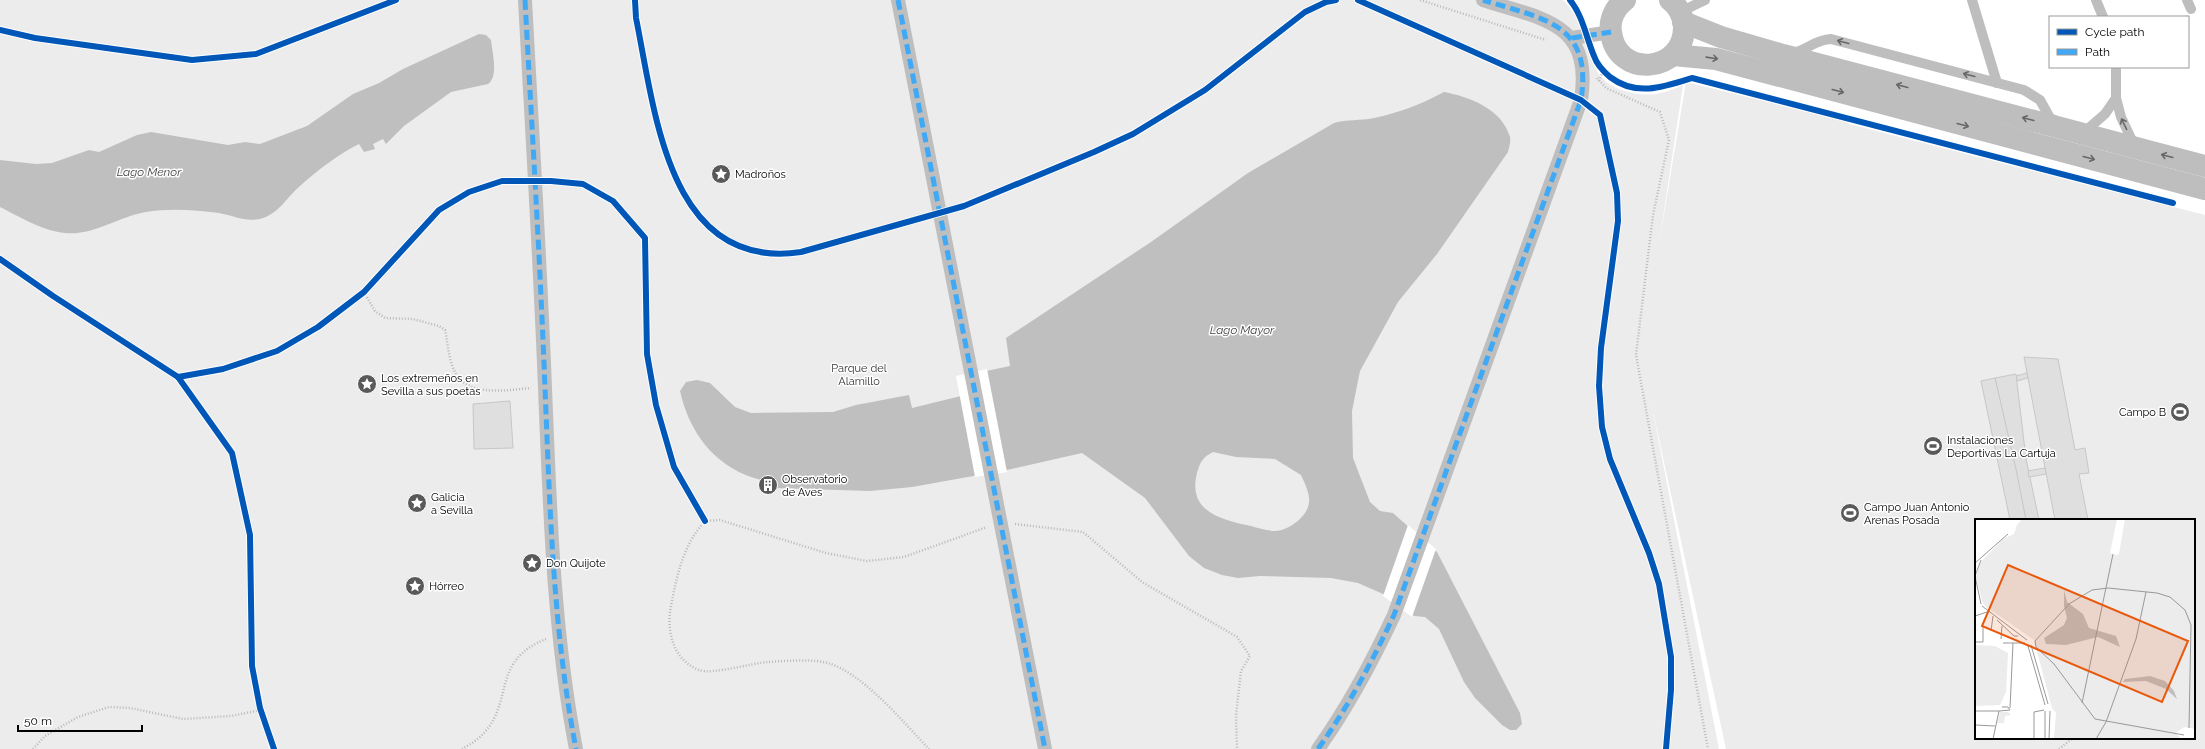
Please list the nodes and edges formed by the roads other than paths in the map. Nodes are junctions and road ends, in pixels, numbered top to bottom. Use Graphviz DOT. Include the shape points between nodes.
graph roads {
  1 [pos="525,0"];
  2 [pos="898,0"];
  3 [pos="1483,0"];
  4 [pos="1600,0"];
  5 [pos="1625,0"];
  6 [pos="1705,0"];
  7 [pos="1972,0"];
  8 [pos="2096,0"];
  9 [pos="1678,11"];
  10 [pos="2103,16"];
  11 [pos="1611,26"];
  12 [pos="1572,38"];
  13 [pos="1673,55"];
  14 [pos="1783,55"];
  15 [pos="2116,68"];
  16 [pos="1997,83"];
  17 [pos="2116,98"];
  18 [pos="2078,132"];
  19 [pos="2136,148"];
  20 [pos="2205,166"];
  21 [pos="2205,190"];
  22 [pos="576,749"];
  23 [pos="1045,749"];
  24 [pos="1318,749"];
  1 -- 22 [label="street" via="551,544"];
  2 -- 23 [label="street"];
  3 -- 12 [label="street" via="1553,23"];
  4 -- 11 [label="street"];
  5 -- 11 [label="street" via="1616,10"];
  6 -- 9 [label="lane"];
  7 -- 16 [label="lane"];
  8 -- 10 [label="lane"];
  9 -- 13 [label="street" via="1684,34"];
  9 -- 14 [label="street" via="1720,37"];
  11 -- 12 [label="street"];
  11 -- 13 [label="street" via="1613,43 1629,61 1640,65 1652,65 1663,62"];
  12 -- 24 [label="street" via="1582,62 1584,81 1581,100 1394,615 1367,670"];
  13 -- 21 [label="street, one-way" via="1716,58"];
  16 -- 14 [label="lane, one-way" via="1830,39 1814,42 1804,51"];
  18 -- 14 [label="street, one-way"];
  15 -- 17 [label="lane"];
  16 -- 18 [label="lane" via="2024,90 2040,100 2050,118"];
  17 -- 18 [label="lane" via="2105,114"];
  19 -- 17 [label="lane, one-way" via="2121,117"];
  18 -- 19 [label="street"];
  20 -- 19 [label="street, one-way"];
}
